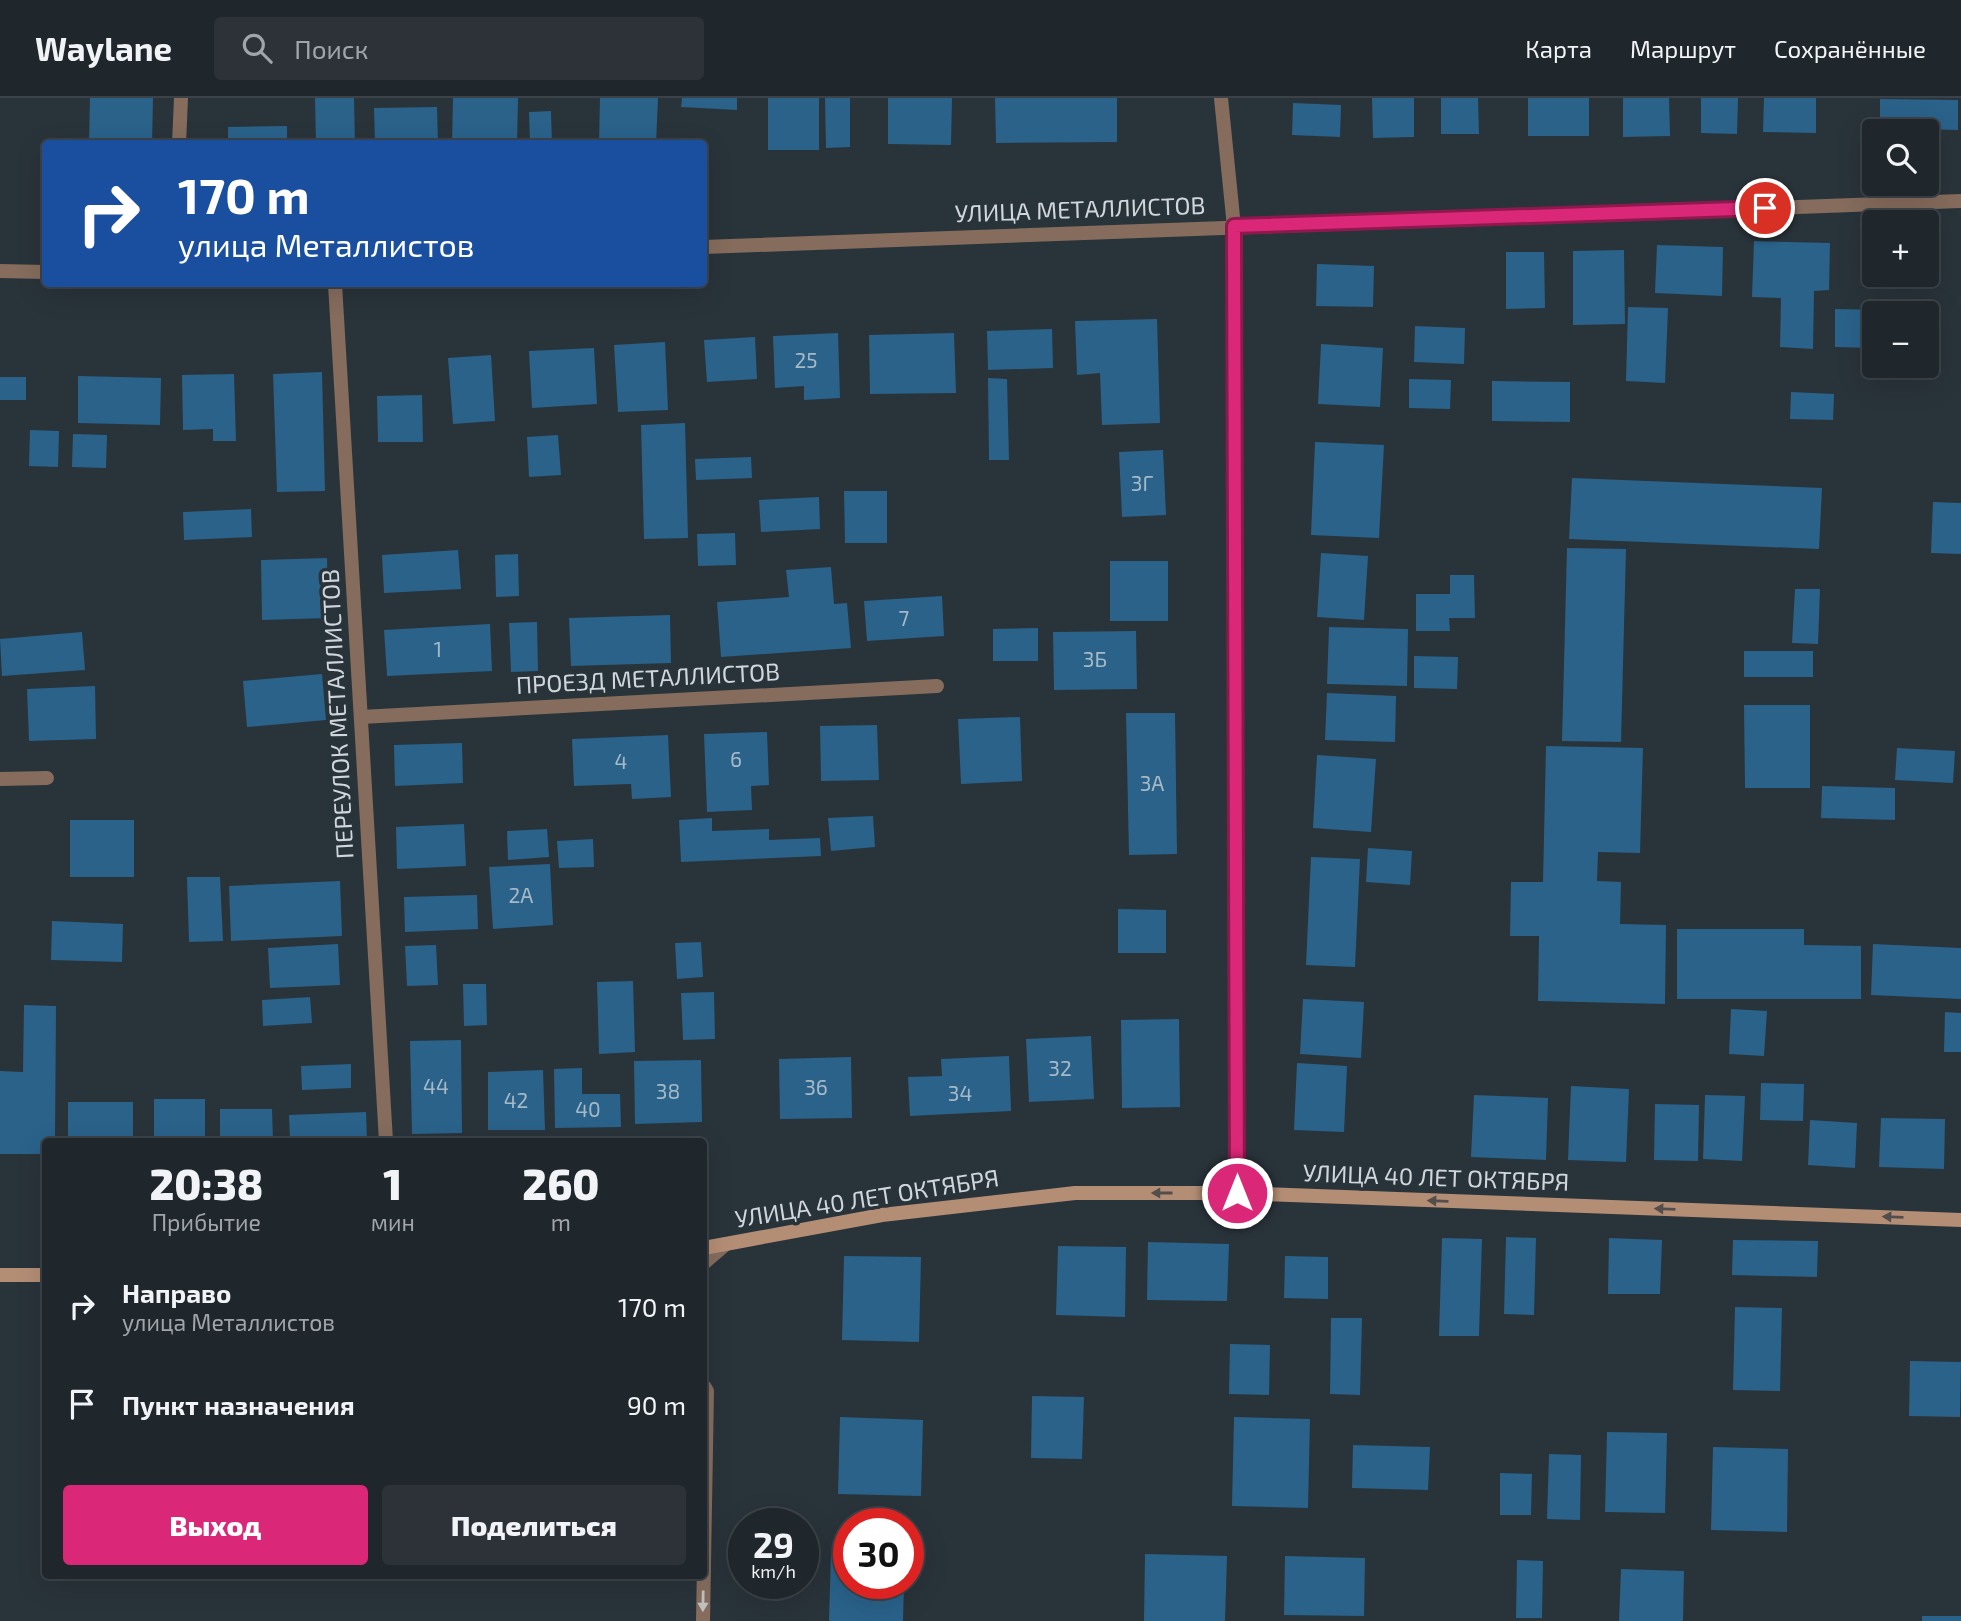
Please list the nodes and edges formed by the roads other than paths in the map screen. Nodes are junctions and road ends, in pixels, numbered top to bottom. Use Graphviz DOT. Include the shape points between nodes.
graph roads {
  1 [pos="181,98"];
  2 [pos="1221,98"];
  3 [pos="179,140"];
  4 [pos="1961,201"];
  5 [pos="1234,226"];
  6 [pos="707,247"];
  7 [pos="0,271"];
  8 [pos="42,272"];
  9 [pos="335,287"];
  10 [pos="937,686"];
  11 [pos="361,717"];
  12 [pos="47,778"];
  13 [pos="0,779"];
  14 [pos="386,1138"];
  15 [pos="1237,1193"];
  16 [pos="1961,1220"];
  17 [pos="726,1244"];
  18 [pos="707,1247"];
  19 [pos="707,1260"];
  20 [pos="0,1275"];
  21 [pos="42,1275"];
  22 [pos="704,1579"];
  23 [pos="703,1621"];
  1 -- 3 [label="street"];
  2 -- 5 [label="street"];
  4 -- 5 [label="street, УЛИЦА МЕТАЛЛИСТОВ"];
  5 -- 6 [label="street, УЛИЦА МЕТАЛЛИСТОВ"];
  5 -- 15 [label="street"];
  7 -- 8 [label="street"];
  9 -- 11 [label="street, ПЕРЕУЛОК МЕТАЛЛИСТОВ"];
  10 -- 11 [label="street, ПРОЕЗД МЕТАЛЛИСТОВ"];
  11 -- 14 [label="street, ПЕРЕУЛОК МЕТАЛЛИСТОВ"];
  12 -- 13 [label="street"];
  16 -- 15 [label="street, УЛИЦА 40 ЛЕТ ОКТЯБРЯ, one-way"];
  15 -- 17 [label="street, УЛИЦА 40 ЛЕТ ОКТЯБРЯ, one-way" via="1075,1193 883,1215"];
  17 -- 18 [label="street, УЛИЦА 40 ЛЕТ ОКТЯБРЯ"];
  17 -- 19 [label="street"];
  20 -- 21 [label="street"];
  22 -- 23 [label="street, one-way"];
}
